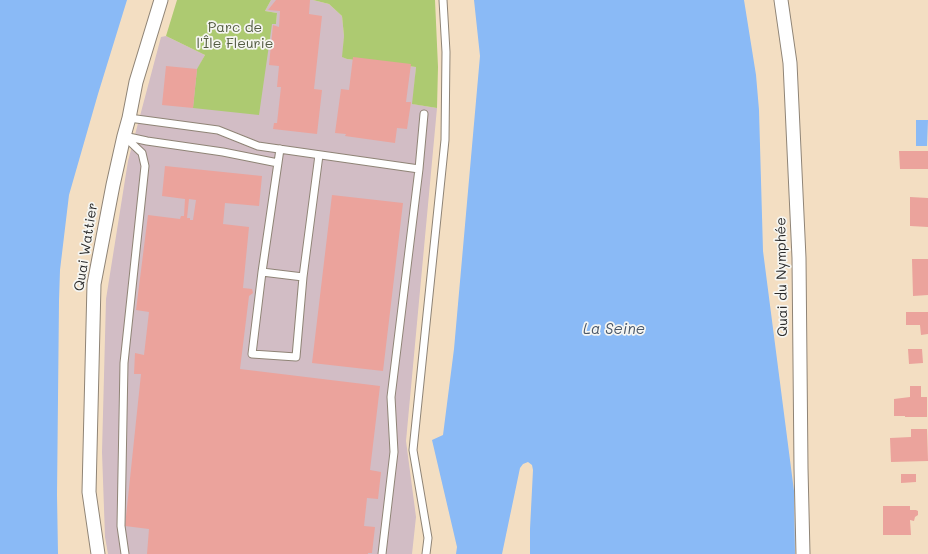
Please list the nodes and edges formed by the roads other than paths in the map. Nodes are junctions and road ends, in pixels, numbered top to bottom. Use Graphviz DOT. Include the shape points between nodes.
graph roads {
  1 [pos="161,0"];
  2 [pos="443,0"];
  3 [pos="781,0"];
  4 [pos="424,114"];
  5 [pos="129,118"];
  6 [pos="124,136"];
  7 [pos="280,149"];
  8 [pos="319,155"];
  9 [pos="278,163"];
  10 [pos="419,169"];
  11 [pos="262,272"];
  12 [pos="303,277"];
  13 [pos="98,554"];
  14 [pos="125,554"];
  15 [pos="382,554"];
  16 [pos="426,554"];
  17 [pos="803,554"];
  1 -- 5 [label="street, Quai Wattier" via="136,82"];
  2 -- 16 [label="lane" via="446,52 445,140 413,450 428,538"];
  3 -- 17 [label="street, Quai du Nymphée" via="790,63 799,258"];
  4 -- 10 [label="lane"];
  5 -- 6 [label="street, Quai Wattier"];
  5 -- 7 [label="lane" via="218,130 258,146"];
  6 -- 9 [label="lane"];
  6 -- 13 [label="street, Quai Wattier" via="94,284 89,492"];
  6 -- 14 [label="lane" via="142,153 145,166 124,363 121,526"];
  7 -- 8 [label="lane"];
  7 -- 9 [label="lane"];
  8 -- 10 [label="lane"];
  8 -- 12 [label="lane"];
  9 -- 11 [label="lane"];
  10 -- 15 [label="lane" via="391,397 394,452"];
  11 -- 12 [label="lane"];
  11 -- 12 [label="lane" via="252,354 296,357"];
}
